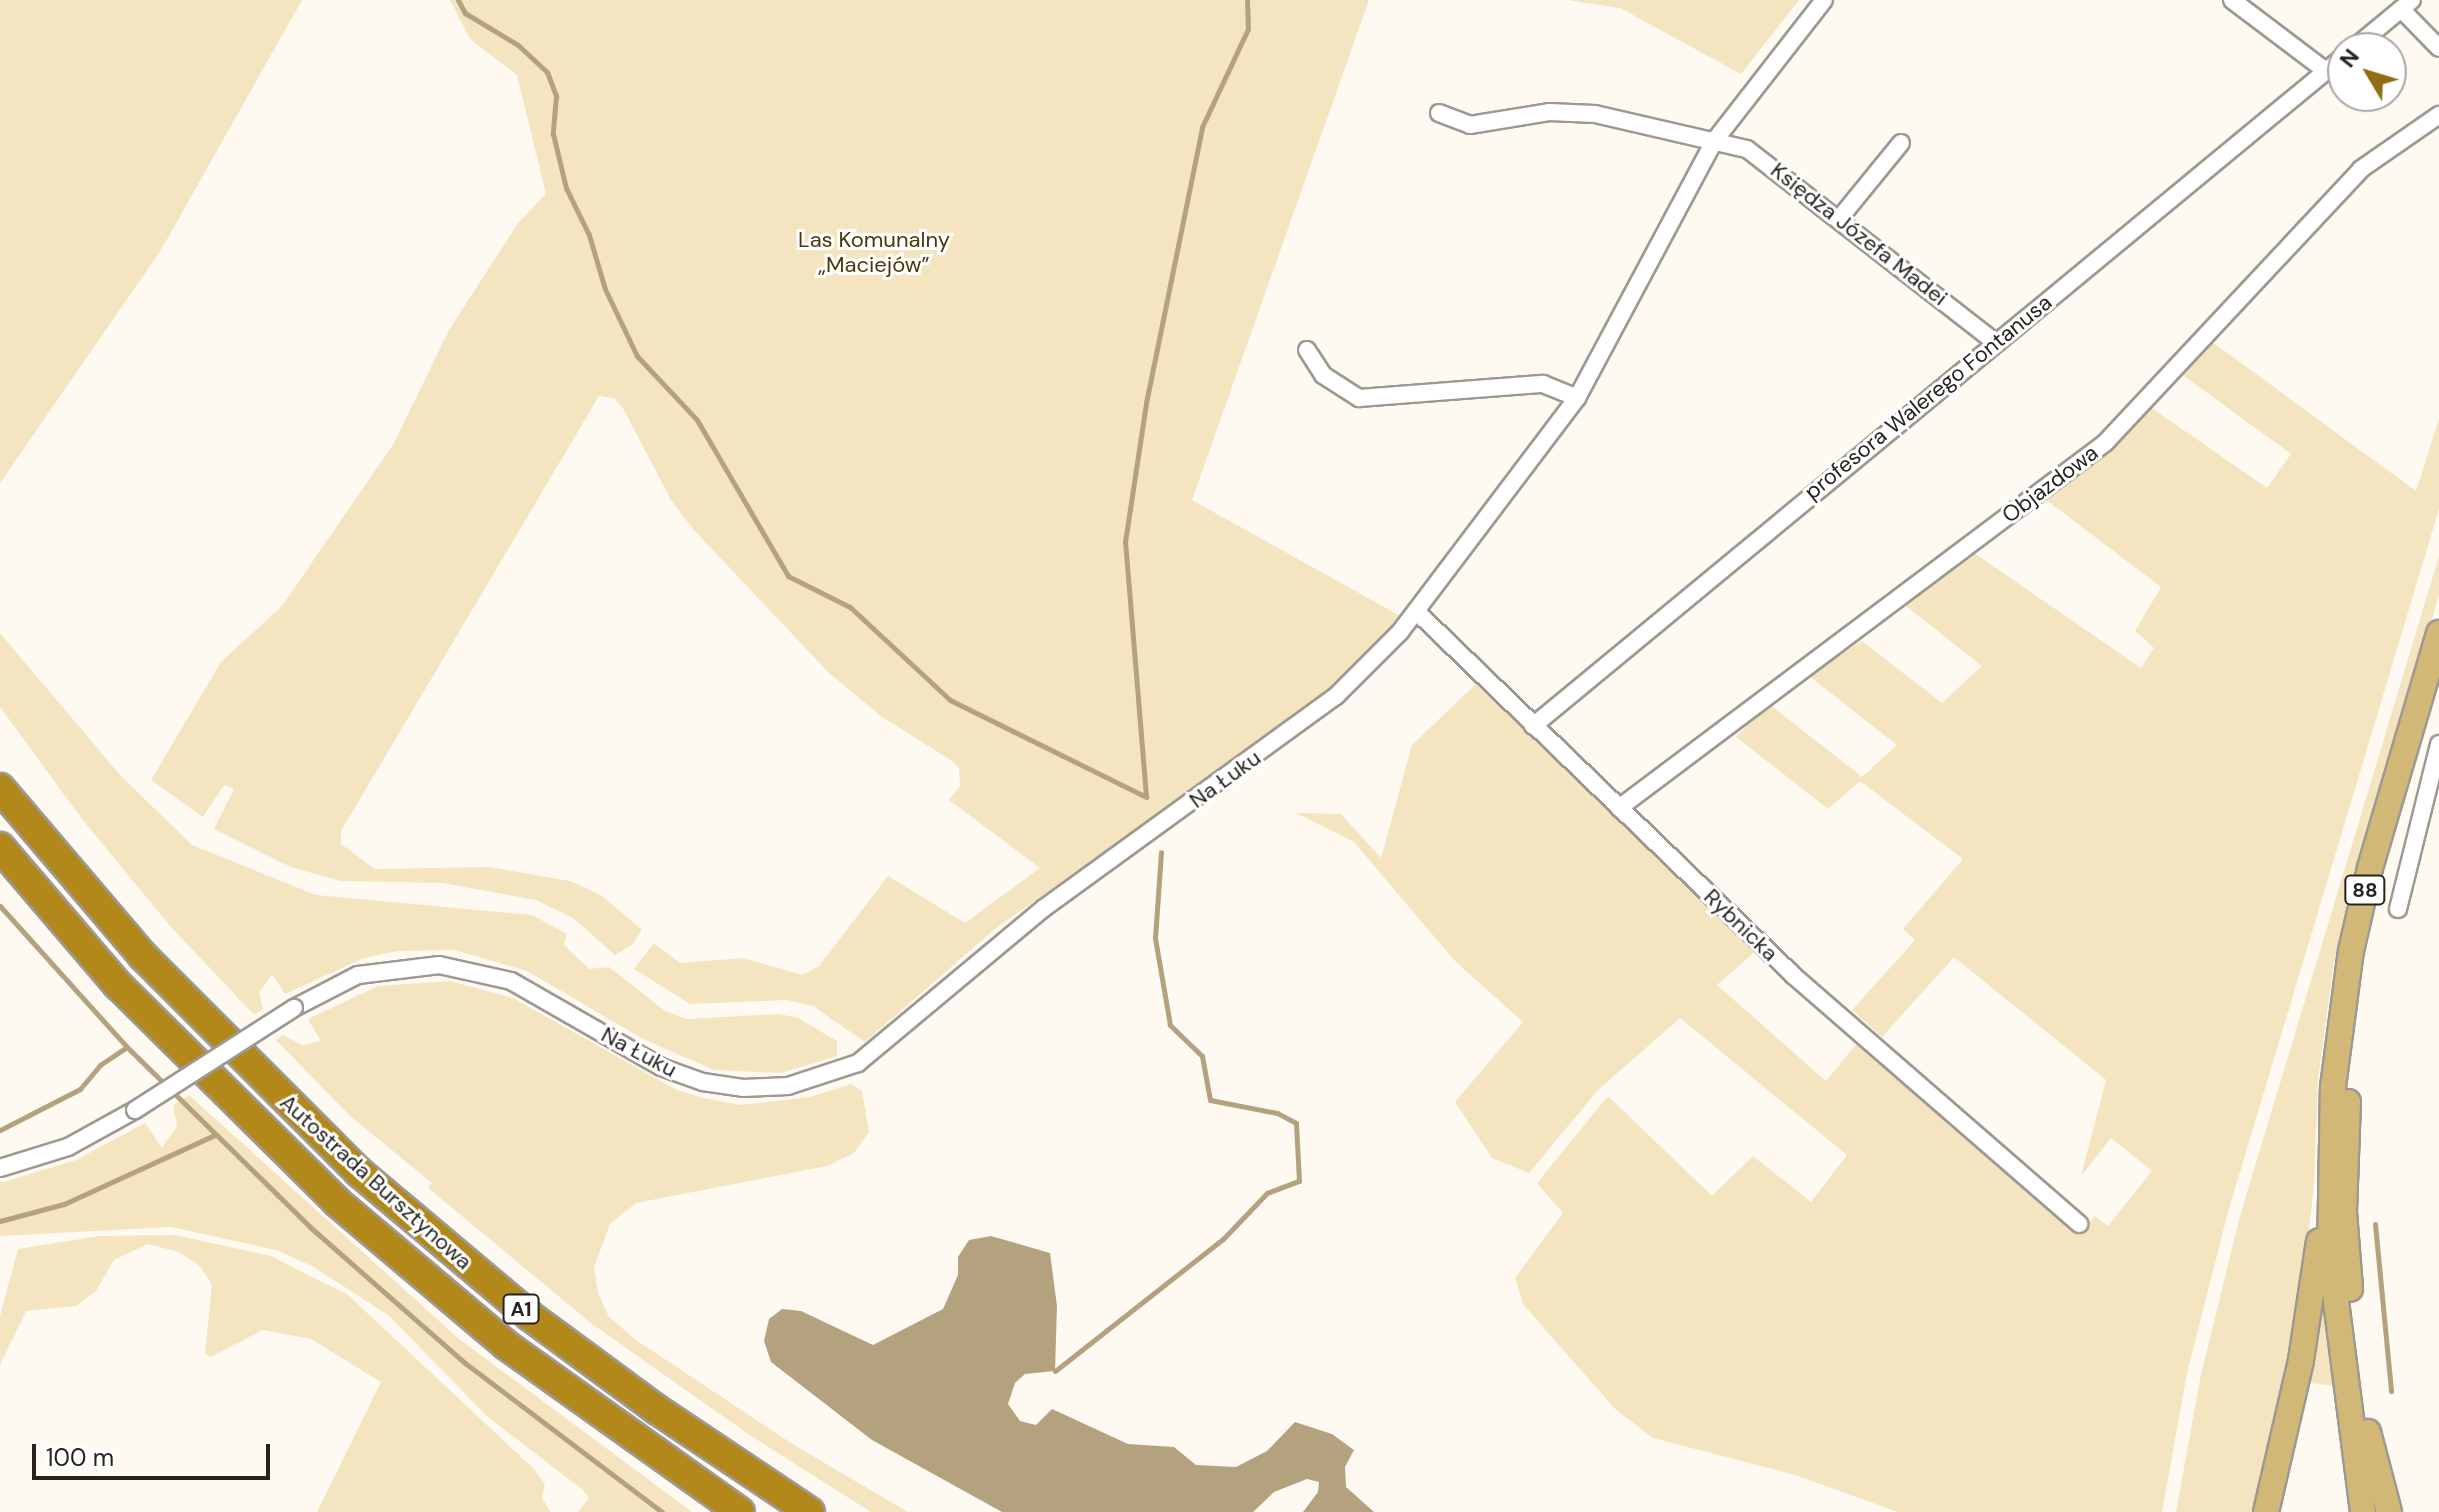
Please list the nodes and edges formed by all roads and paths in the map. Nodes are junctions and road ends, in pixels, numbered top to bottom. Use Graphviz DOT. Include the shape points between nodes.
graph roads {
  1 [pos="1824,0"];
  2 [pos="2232,0"];
  3 [pos="2406,5"];
  4 [pos="2373,32"];
  5 [pos="2439,48"];
  6 [pos="2326,71"];
  7 [pos="1439,113"];
  8 [pos="2439,115"];
  9 [pos="1715,140"];
  10 [pos="1901,143"];
  11 [pos="1839,219"];
  12 [pos="1995,342"];
  13 [pos="1307,350"];
  14 [pos="1577,398"];
  15 [pos="1417,612"];
  16 [pos="2439,633"];
  17 [pos="2439,691"];
  18 [pos="1533,726"];
  19 [pos="2439,744"];
  20 [pos="0,788"];
  21 [pos="1619,808"];
  22 [pos="0,847"];
  23 [pos="2398,909"];
  24 [pos="2328,1155"];
  25 [pos="0,1168"];
  26 [pos="2079,1224"];
  27 [pos="2368,1432"];
  28 [pos="740,1512"];
  29 [pos="810,1512"];
  30 [pos="2266,1512"];
  31 [pos="2363,1512"];
  32 [pos="2379,1512"];
  33 [pos="2389,1512"];
  1 -- 9 [label="street"];
  2 -- 6 [label="street"];
  3 -- 4 [label="street"];
  3 -- 5 [label="street"];
  6 -- 12 [label="street, profesora Walerego Fontanusa"];
  7 -- 9 [label="street, Księdza Józefa Madei" via="1470,125 1576,112"];
  8 -- 21 [label="street, Objazdowa" via="2361,169 2105,443"];
  9 -- 11 [label="street, Księdza Józefa Madei" via="1747,149"];
  9 -- 14 [label="street"];
  10 -- 11 [label="street"];
  11 -- 12 [label="street, Księdza Józefa Madei"];
  12 -- 18 [label="street, profesora Walerego Fontanusa"];
  13 -- 14 [label="street" via="1323,375 1359,398 1543,384"];
  14 -- 15 [label="street"];
  15 -- 18 [label="street, Rybnicka"];
  15 -- 25 [label="street, Na Łuku, bridge" via="1336,696 1044,908 907,1026 836,1074 762,1089 703,1082 661,1067 533,991 460,967 411,965 358,975 294,1008 68,1147"];
  16 -- 24 [label="main road, 88" via="2351,951"];
  17 -- 27 [label="main road, 88" via="2366,956 2349,1087 2344,1212"];
  18 -- 21 [label="street, Rybnicka"];
  19 -- 23 [label="street"];
  20 -- 29 [label="highway, Autostrada Bursztynowa / A1" via="143,956 359,1172 530,1316"];
  21 -- 26 [label="street, Rybnicka" via="1794,976"];
  22 -- 28 [label="highway, Autostrada Bursztynowa / A1" via="128,996 337,1202 506,1345"];
  24 -- 30 [label="main road" via="2312,1296"];
  24 -- 31 [label="main road, 88" via="2330,1255"];
  27 -- 32 [label="main road, 88"];
  27 -- 33 [label="main road"];
}
